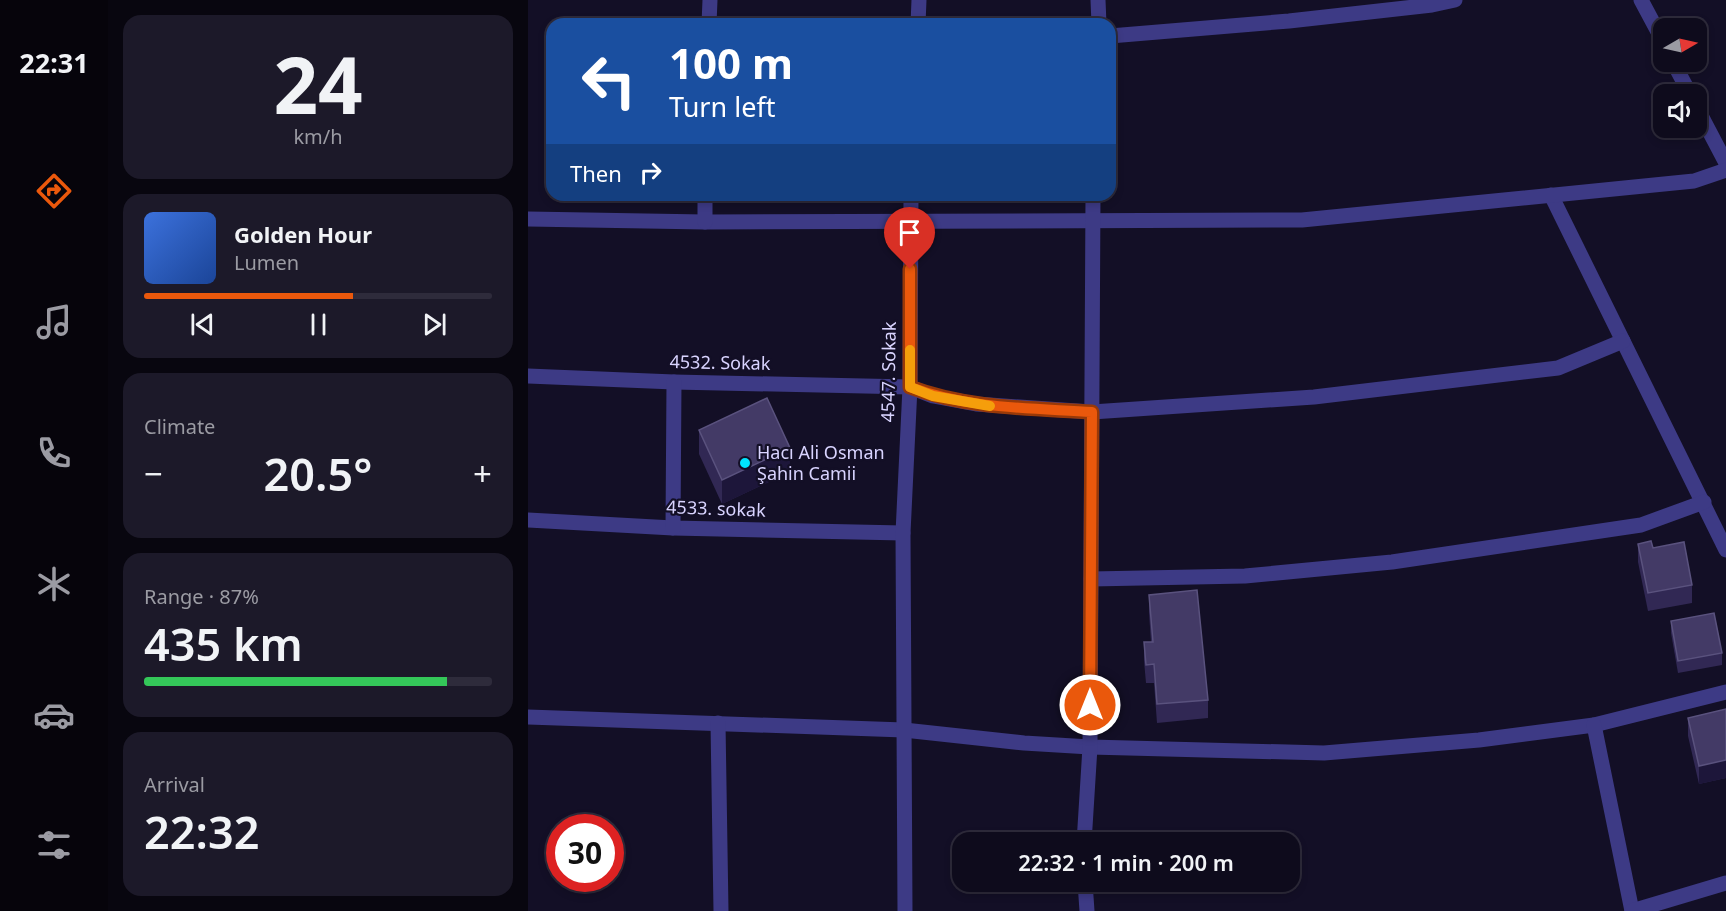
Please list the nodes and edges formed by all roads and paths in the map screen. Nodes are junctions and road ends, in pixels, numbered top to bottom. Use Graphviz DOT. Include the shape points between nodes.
graph roads {
  1 [pos="710,0"];
  2 [pos="919,0"];
  3 [pos="1098,0"];
  4 [pos="1455,0"];
  5 [pos="1641,0"];
  6 [pos="709,18"];
  7 [pos="918,18"];
  8 [pos="1099,18"];
  9 [pos="1653,22"];
  10 [pos="1116,35"];
  11 [pos="1707,127"];
  12 [pos="1726,163"];
  13 [pos="1726,170"];
  14 [pos="1551,195"];
  15 [pos="705,201"];
  16 [pos="911,201"];
  17 [pos="1092,201"];
  18 [pos="528,219"];
  19 [pos="1091,220"];
  20 [pos="705,222"];
  21 [pos="909,222"];
  22 [pos="1623,341"];
  23 [pos="528,376"];
  24 [pos="674,382"];
  25 [pos="910,387"];
  26 [pos="1092,412"];
  27 [pos="1704,502"];
  28 [pos="528,520"];
  29 [pos="673,528"];
  30 [pos="903,533"];
  31 [pos="1726,550"];
  32 [pos="1091,579"];
  33 [pos="1726,692"];
  34 [pos="528,717"];
  35 [pos="718,723"];
  36 [pos="1594,725"];
  37 [pos="904,730"];
  38 [pos="1090,747"];
  39 [pos="1085,832"];
  40 [pos="1726,883"];
  41 [pos="1086,892"];
  42 [pos="721,911"];
  43 [pos="905,911"];
  44 [pos="1087,911"];
  45 [pos="1632,911"];
  1 -- 6 [label="street"];
  2 -- 7 [label="street"];
  3 -- 8 [label="street"];
  4 -- 10 [label="street" via="1289,21"];
  5 -- 9 [label="street"];
  11 -- 12 [label="street"];
  13 -- 14 [label="street" via="1694,182"];
  14 -- 19 [label="street" via="1302,220"];
  14 -- 22 [label="street"];
  15 -- 20 [label="street"];
  16 -- 21 [label="street, 4547. Sokak"];
  17 -- 19 [label="street"];
  18 -- 20 [label="street"];
  19 -- 21 [label="street"];
  19 -- 26 [label="street"];
  20 -- 21 [label="street"];
  21 -- 25 [label="street, 4547. Sokak"];
  22 -- 26 [label="street, 4532. Sokak" via="1558,368 1314,397"];
  22 -- 27 [label="street"];
  23 -- 24 [label="street, 4532. Sokak"];
  24 -- 25 [label="street, 4532. Sokak"];
  24 -- 29 [label="street"];
  25 -- 26 [label="street, 4532. Sokak" via="976,404"];
  25 -- 30 [label="street, 4547. Sokak"];
  26 -- 32 [label="street"];
  27 -- 31 [label="street"];
  27 -- 32 [label="street" via="1641,525 1392,562 1245,576"];
  28 -- 29 [label="street, 4533. sokak"];
  29 -- 30 [label="street, 4533. sokak"];
  30 -- 37 [label="street, 4547. Sokak"];
  32 -- 38 [label="street"];
  33 -- 36 [label="street"];
  34 -- 35 [label="street"];
  35 -- 37 [label="street"];
  35 -- 42 [label="street"];
  36 -- 38 [label="street" via="1479,740 1324,753"];
  36 -- 45 [label="street"];
  37 -- 38 [label="street"];
  37 -- 43 [label="street, 4547. Sokak"];
  38 -- 39 [label="street"];
  40 -- 45 [label="street"];
  41 -- 44 [label="street"];
}
